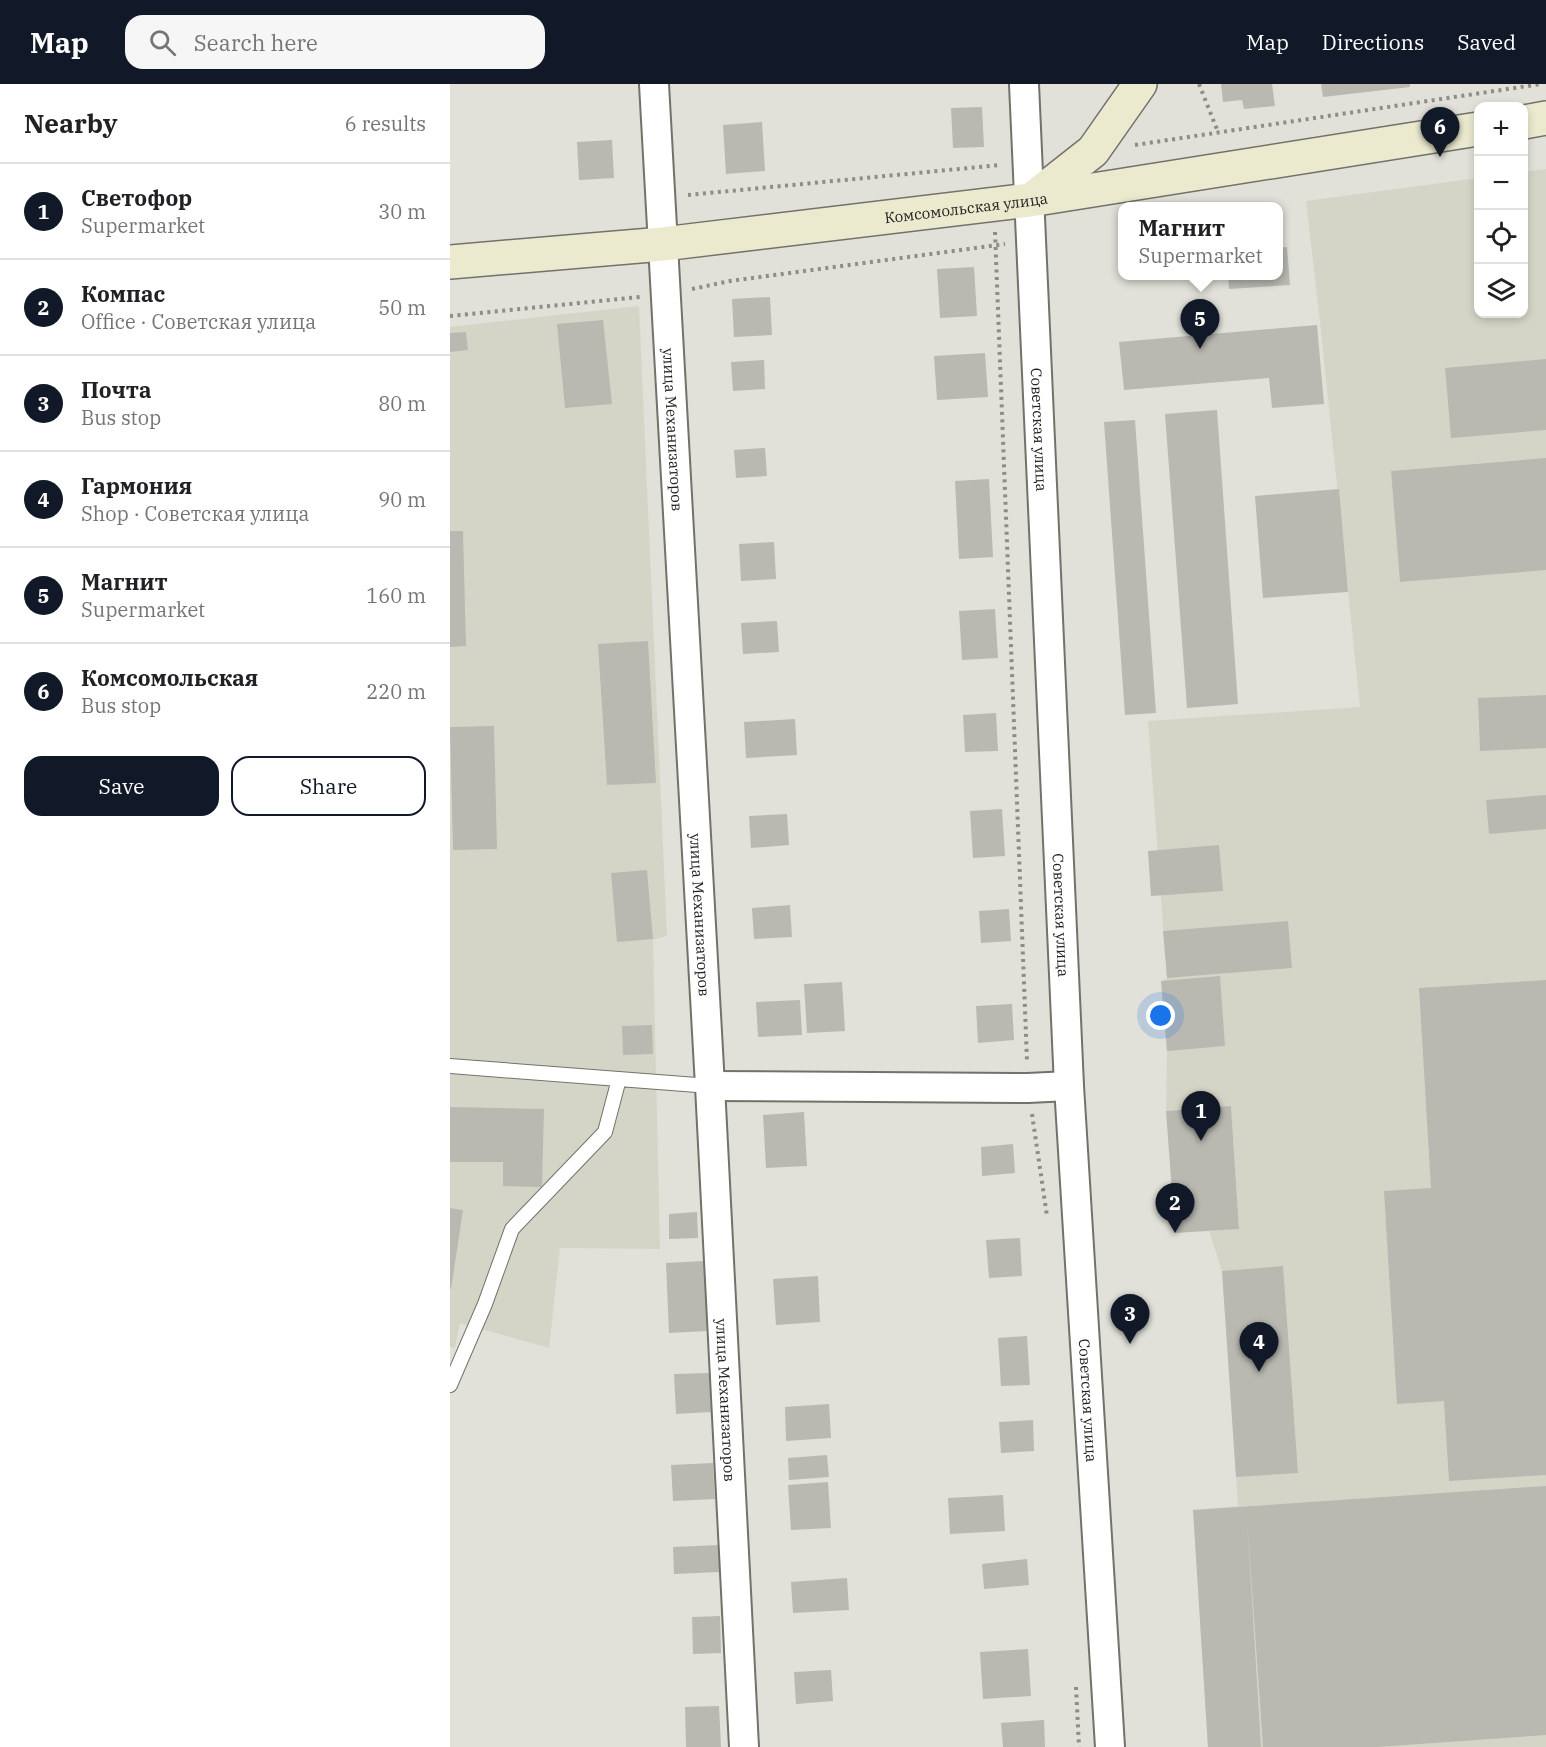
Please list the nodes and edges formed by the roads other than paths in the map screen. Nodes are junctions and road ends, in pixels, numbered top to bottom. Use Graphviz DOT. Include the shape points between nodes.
graph roads {
  1 [pos="654,84"];
  2 [pos="1024,84"];
  3 [pos="1140,84"];
  4 [pos="1546,118"];
  5 [pos="1528,121"];
  6 [pos="1474,130"];
  7 [pos="1030,200"];
  8 [pos="663,244"];
  9 [pos="450,262"];
  10 [pos="450,1066"];
  11 [pos="619,1079"];
  12 [pos="710,1086"];
  13 [pos="1069,1086"];
  14 [pos="450,1385"];
  15 [pos="744,1747"];
  16 [pos="1110,1747"];
  1 -- 8 [label="street, улица Механизаторов"];
  2 -- 7 [label="street, Советская улица"];
  3 -- 7 [label="street" via="1093,151"];
  4 -- 5 [label="street"];
  6 -- 7 [label="street, Комсомольская улица"];
  7 -- 8 [label="street, Комсомольская улица"];
  7 -- 13 [label="street, Советская улица"];
  8 -- 9 [label="street, Комсомольская улица"];
  8 -- 12 [label="street, улица Механизаторов"];
  10 -- 11 [label="lane"];
  11 -- 12 [label="lane"];
  11 -- 14 [label="lane" via="605,1132 512,1229"];
  12 -- 13 [label="street"];
  12 -- 15 [label="street, улица Механизаторов"];
  13 -- 16 [label="street, Советская улица"];
}
